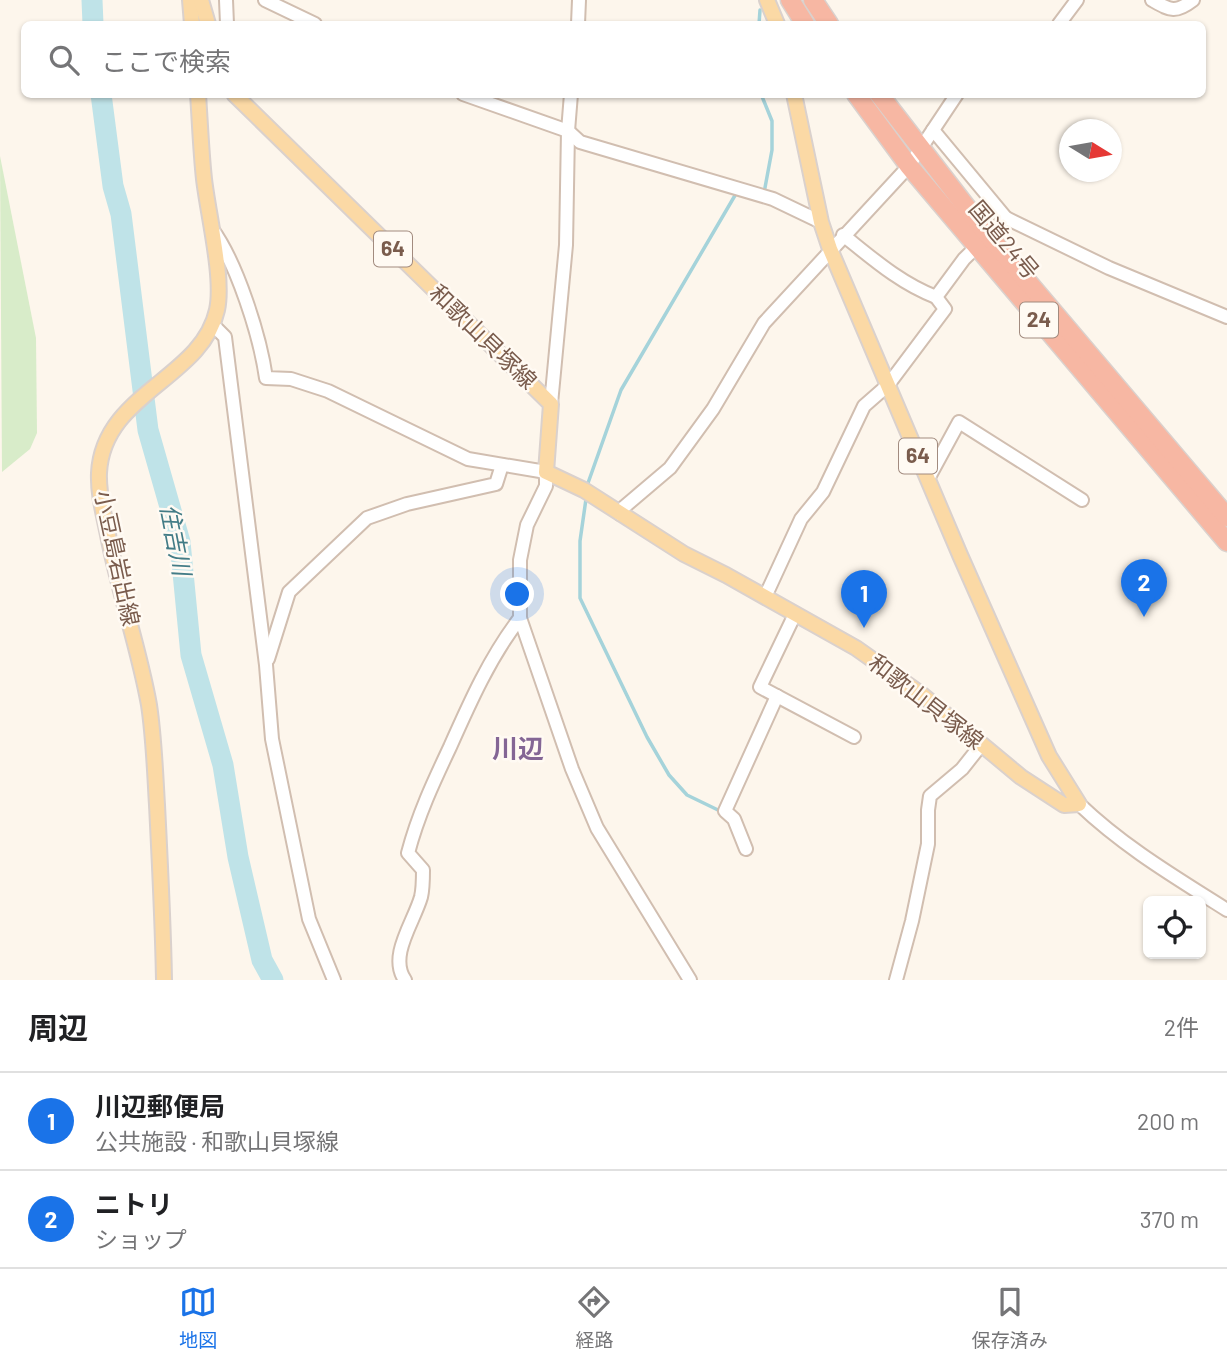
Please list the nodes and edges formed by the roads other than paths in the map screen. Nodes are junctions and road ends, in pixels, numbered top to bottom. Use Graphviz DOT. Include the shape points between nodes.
graph roads {
  1 [pos="190,0"];
  2 [pos="201,0"];
  3 [pos="226,0"];
  4 [pos="265,0"];
  5 [pos="579,0"];
  6 [pos="767,0"];
  7 [pos="790,0"];
  8 [pos="813,0"];
  9 [pos="1077,0"];
  10 [pos="1152,0"];
  11 [pos="1193,0"];
  12 [pos="192,21"];
  13 [pos="207,21"];
  14 [pos="227,21"];
  15 [pos="310,21"];
  16 [pos="578,21"];
  17 [pos="776,21"];
  18 [pos="803,21"];
  19 [pos="827,21"];
  20 [pos="1061,21"];
  21 [pos="198,98"];
  22 [pos="238,98"];
  23 [pos="474,98"];
  24 [pos="571,98"];
  25 [pos="795,98"];
  26 [pos="859,98"];
  27 [pos="882,98"];
  28 [pos="954,98"];
  29 [pos="568,131"];
  30 [pos="933,131"];
  31 [pos="920,149"];
  32 [pos="909,166"];
  33 [pos="1006,218"];
  34 [pos="821,222"];
  35 [pos="211,228"];
  36 [pos="843,235"];
  37 [pos="982,241"];
  38 [pos="830,249"];
  39 [pos="936,297"];
  40 [pos="1227,317"];
  41 [pos="212,324"];
  42 [pos="888,385"];
  43 [pos="551,404"];
  44 [pos="502,465"];
  45 [pos="545,472"];
  46 [pos="928,479"];
  47 [pos="1082,500"];
  48 [pos="620,514"];
  49 [pos="1227,517"];
  50 [pos="1227,542"];
  51 [pos="765,597"];
  52 [pos="795,614"];
  53 [pos="520,618"];
  54 [pos="266,665"];
  55 [pos="777,696"];
  56 [pos="854,737"];
  57 [pos="981,745"];
  58 [pos="1079,804"];
  59 [pos="746,849"];
  60 [pos="1227,910"];
  61 [pos="164,980"];
  62 [pos="334,980"];
  63 [pos="405,980"];
  64 [pos="690,980"];
  65 [pos="896,980"];
  1 -- 12 [label="main road"];
  2 -- 13 [label="main road"];
  3 -- 14 [label="street"];
  4 -- 15 [label="street"];
  5 -- 16 [label="street"];
  6 -- 17 [label="main road"];
  7 -- 18 [label="highway"];
  8 -- 19 [label="highway"];
  9 -- 20 [label="street"];
  10 -- 11 [label="street" via="1181,9"];
  21 -- 35 [label="main road, 小豆島岩出線"];
  22 -- 43 [label="main road, 和歌山貝塚線 / 64"];
  23 -- 29 [label="street"];
  24 -- 29 [label="street"];
  25 -- 34 [label="main road, 64"];
  26 -- 32 [label="highway, 国道24号 / 24"];
  27 -- 31 [label="highway, 国道24号 / 24"];
  28 -- 30 [label="street"];
  29 -- 34 [label="street" via="580,142 773,199"];
  29 -- 43 [label="street" via="566,245"];
  30 -- 31 [label="street"];
  30 -- 33 [label="street"];
  31 -- 32 [label="street"];
  31 -- 37 [label="highway, 国道24号 / 24"];
  32 -- 36 [label="street"];
  32 -- 37 [label="highway, 国道24号 / 24"];
  33 -- 37 [label="street"];
  33 -- 40 [label="street" via="1126,276"];
  34 -- 38 [label="main road, 64"];
  35 -- 41 [label="main road, 小豆島岩出線" via="219,284"];
  35 -- 44 [label="street" via="222,243 246,305 266,378 291,379 328,391 468,459"];
  36 -- 38 [label="street"];
  36 -- 39 [label="street" via="896,277"];
  37 -- 39 [label="street"];
  37 -- 49 [label="highway, 国道24号 / 24"];
  37 -- 50 [label="highway, 国道24号 / 24"];
  38 -- 42 [label="main road, 64"];
  38 -- 48 [label="street" via="764,323 713,409 670,468"];
  39 -- 42 [label="street" via="945,309"];
  41 -- 54 [label="street" via="225,337"];
  41 -- 61 [label="main road, 小豆島岩出線" via="182,365 121,417 105,446 99,470 113,560 149,709"];
  42 -- 46 [label="main road, 64"];
  42 -- 51 [label="street" via="864,406 823,492 801,519"];
  43 -- 45 [label="main road, 和歌山貝塚線"];
  44 -- 45 [label="street"];
  44 -- 54 [label="street" via="496,484 367,518 289,592"];
  45 -- 48 [label="main road, 和歌山貝塚線"];
  45 -- 53 [label="street" via="546,486 527,525 520,561"];
  46 -- 47 [label="street" via="960,422"];
  46 -- 58 [label="main road, 64" via="1049,756"];
  48 -- 51 [label="main road, 和歌山貝塚線"];
  51 -- 52 [label="main road, 和歌山貝塚線"];
  52 -- 55 [label="street" via="760,687"];
  52 -- 57 [label="main road, 和歌山貝塚線" via="856,648 910,686"];
  53 -- 63 [label="street" via="466,708 419,815 408,853 423,870 422,895 399,955"];
  53 -- 64 [label="street" via="597,828"];
  54 -- 62 [label="street" via="272,739 309,919"];
  55 -- 56 [label="street"];
  55 -- 59 [label="street" via="725,811 734,819"];
  57 -- 58 [label="main road, 和歌山貝塚線" via="1064,806"];
  57 -- 65 [label="street" via="962,769 930,796 928,844"];
  58 -- 60 [label="street" via="1137,853"];
}
